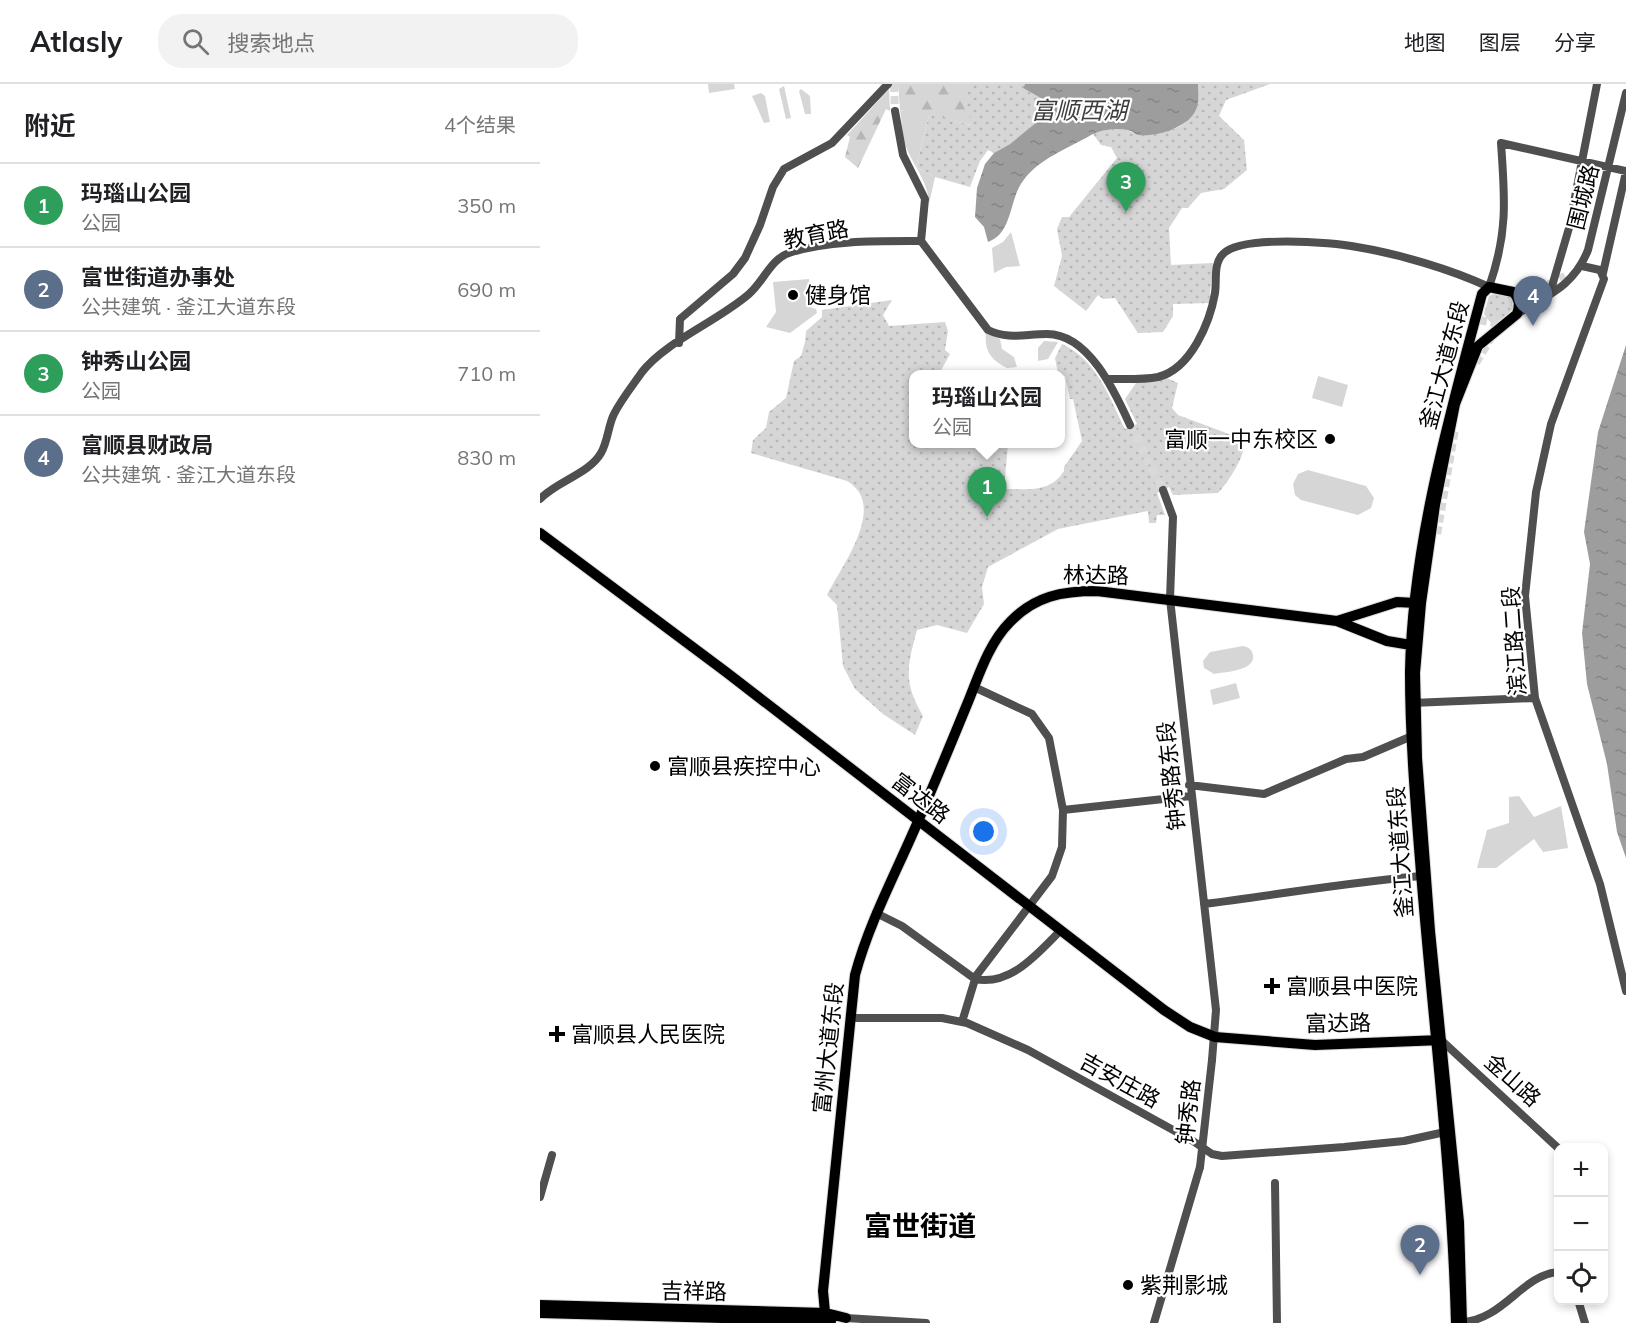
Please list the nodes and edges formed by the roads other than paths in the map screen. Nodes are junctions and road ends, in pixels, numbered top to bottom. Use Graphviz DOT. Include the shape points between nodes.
graph roads {
  1 [pos="888,84"];
  2 [pos="1597,84"];
  3 [pos="1626,93"];
  4 [pos="895,111"];
  5 [pos="1582,162"];
  6 [pos="1608,168"];
  7 [pos="1626,172"];
  8 [pos="921,241"];
  9 [pos="1582,266"];
  10 [pos="1603,273"];
  11 [pos="1489,286"];
  12 [pos="1513,292"];
  13 [pos="1550,293"];
  14 [pos="1517,314"];
  15 [pos="1476,319"];
  16 [pos="1503,326"];
  17 [pos="679,343"];
  18 [pos="1108,379"];
  19 [pos="1130,425"];
  20 [pos="1163,490"];
  21 [pos="540,499"];
  22 [pos="540,533"];
  23 [pos="1170,599"];
  24 [pos="1416,603"];
  25 [pos="1337,621"];
  26 [pos="1414,646"];
  27 [pos="974,687"];
  28 [pos="1535,698"];
  29 [pos="1413,703"];
  30 [pos="1412,736"];
  31 [pos="1189,785"];
  32 [pos="1191,796"];
  33 [pos="1063,810"];
  34 [pos="918,821"];
  35 [pos="1422,876"];
  36 [pos="1204,904"];
  37 [pos="1030,906"];
  38 [pos="876,913"];
  39 [pos="1060,930"];
  40 [pos="975,979"];
  41 [pos="1626,991"];
  42 [pos="851,1018"];
  43 [pos="962,1022"];
  44 [pos="1215,1037"];
  45 [pos="1438,1040"];
  46 [pos="1212,1060"];
  47 [pos="1445,1132"];
  48 [pos="1554,1144"];
  49 [pos="552,1155"];
  50 [pos="1275,1183"];
  51 [pos="540,1197"];
  52 [pos="1554,1273"];
  53 [pos="540,1305"];
  54 [pos="1580,1305"];
  55 [pos="540,1313"];
  56 [pos="846,1318"];
  57 [pos="821,1319"];
  58 [pos="926,1323"];
  59 [pos="1154,1323"];
  60 [pos="1277,1323"];
  61 [pos="1460,1323"];
  62 [pos="1585,1323"];
  1 -- 17 [label="street" via="832,143 784,169 745,258 733,274 680,319"];
  2 -- 5 [label="street"];
  3 -- 6 [label="street, 围城路"];
  4 -- 8 [label="street" via="903,155 925,199"];
  5 -- 6 [label="street"];
  5 -- 11 [label="street" via="1501,144 1504,233"];
  5 -- 13 [label="street" via="1569,228"];
  6 -- 7 [label="street"];
  6 -- 9 [label="street, 围城路"];
  7 -- 10 [label="street, 滨江路二段"];
  8 -- 17 [label="street, 教育路" via="855,243 778,258 757,288"];
  8 -- 18 [label="street" via="988,330 1013,338 1043,334 1066,338"];
  9 -- 10 [label="street"];
  9 -- 13 [label="street, 围城路" via="1563,287"];
  10 -- 28 [label="street, 滨江路二段" via="1601,292 1551,423 1536,492 1525,596"];
  11 -- 12 [label="main road, 釜江大道东段"];
  11 -- 15 [label="main road, 釜江大道东段" via="1482,294"];
  11 -- 18 [label="street" via="1357,247 1264,241 1239,244 1219,258 1213,302 1203,332 1184,360 1161,376"];
  12 -- 13 [label="street"];
  12 -- 14 [label="main road" via="1519,300"];
  13 -- 14 [label="street, 围城路"];
  14 -- 16 [label="main road, 釜江大道东段"];
  15 -- 16 [label="main road" via="1483,329"];
  15 -- 24 [label="main road, 釜江大道东段" via="1450,408"];
  16 -- 26 [label="main road, 釜江大道东段" via="1478,346 1455,404"];
  17 -- 21 [label="street, 教育路" via="643,371 614,414 601,453 589,466 559,482"];
  18 -- 19 [label="street"];
  20 -- 23 [label="street, 钟秀路东段" via="1173,523"];
  22 -- 34 [label="main road, 富达路"];
  23 -- 25 [label="main road, 林达路"];
  23 -- 27 [label="main road, 林达路" via="1097,591 1050,595 1030,605 999,635"];
  23 -- 31 [label="street, 钟秀路东段"];
  24 -- 25 [label="main road" via="1397,602"];
  24 -- 26 [label="main road, 釜江大道东段"];
  25 -- 26 [label="main road"];
  26 -- 29 [label="main road, 釜江大道东段"];
  27 -- 33 [label="street" via="1032,714 1049,738"];
  27 -- 34 [label="main road, 林达路"];
  28 -- 29 [label="street"];
  28 -- 41 [label="street, 滨江路二段" via="1600,884"];
  29 -- 30 [label="main road, 釜江大道东段"];
  29 -- 45 [label="main road, 釜江大道东段"];
  30 -- 31 [label="street" via="1264,794"];
  30 -- 35 [label="main road, 釜江大道东段"];
  31 -- 32 [label="street, 钟秀路东段"];
  32 -- 33 [label="street"];
  32 -- 36 [label="street, 钟秀路东段"];
  33 -- 37 [label="street" via="1062,848 1052,876"];
  34 -- 37 [label="main road, 富达路"];
  34 -- 38 [label="main road, 富州大道东段"];
  35 -- 36 [label="street" via="1339,883"];
  35 -- 45 [label="main road, 釜江大道东段"];
  36 -- 44 [label="street, 钟秀路东段" via="1216,1010"];
  37 -- 39 [label="main road, 富达路"];
  37 -- 40 [label="street"];
  38 -- 40 [label="street" via="902,926"];
  38 -- 42 [label="main road, 富州大道东段" via="855,975"];
  39 -- 40 [label="street" via="1014,972 996,981"];
  39 -- 44 [label="main road, 富达路" via="1164,1010"];
  40 -- 43 [label="street"];
  42 -- 43 [label="street, 吉安庄路" via="942,1018"];
  42 -- 57 [label="main road, 富州大道东段"];
  43 -- 47 [label="street, 吉安庄路" via="1028,1050 1212,1154 1344,1147"];
  44 -- 45 [label="main road, 富达路" via="1315,1045"];
  44 -- 46 [label="street, 钟秀路东段"];
  45 -- 47 [label="main road, 釜江大道东段"];
  45 -- 48 [label="street, 金山路"];
  45 -- 61 [label="main road, 釜江大道东段" via="1459,1222"];
  46 -- 59 [label="street, 钟秀路, bridge" via="1200,1167"];
  47 -- 61 [label="main road, 釜江大道东段"];
  49 -- 51 [label="street"];
  50 -- 60 [label="street"];
  52 -- 61 [label="street" via="1541,1277 1486,1317"];
  53 -- 57 [label="main road, 吉祥路"];
  54 -- 62 [label="street"];
  55 -- 57 [label="main road, 吉祥路"];
  56 -- 57 [label="main road, 吉祥路"];
  56 -- 58 [label="street, 吉祥路"];
}
